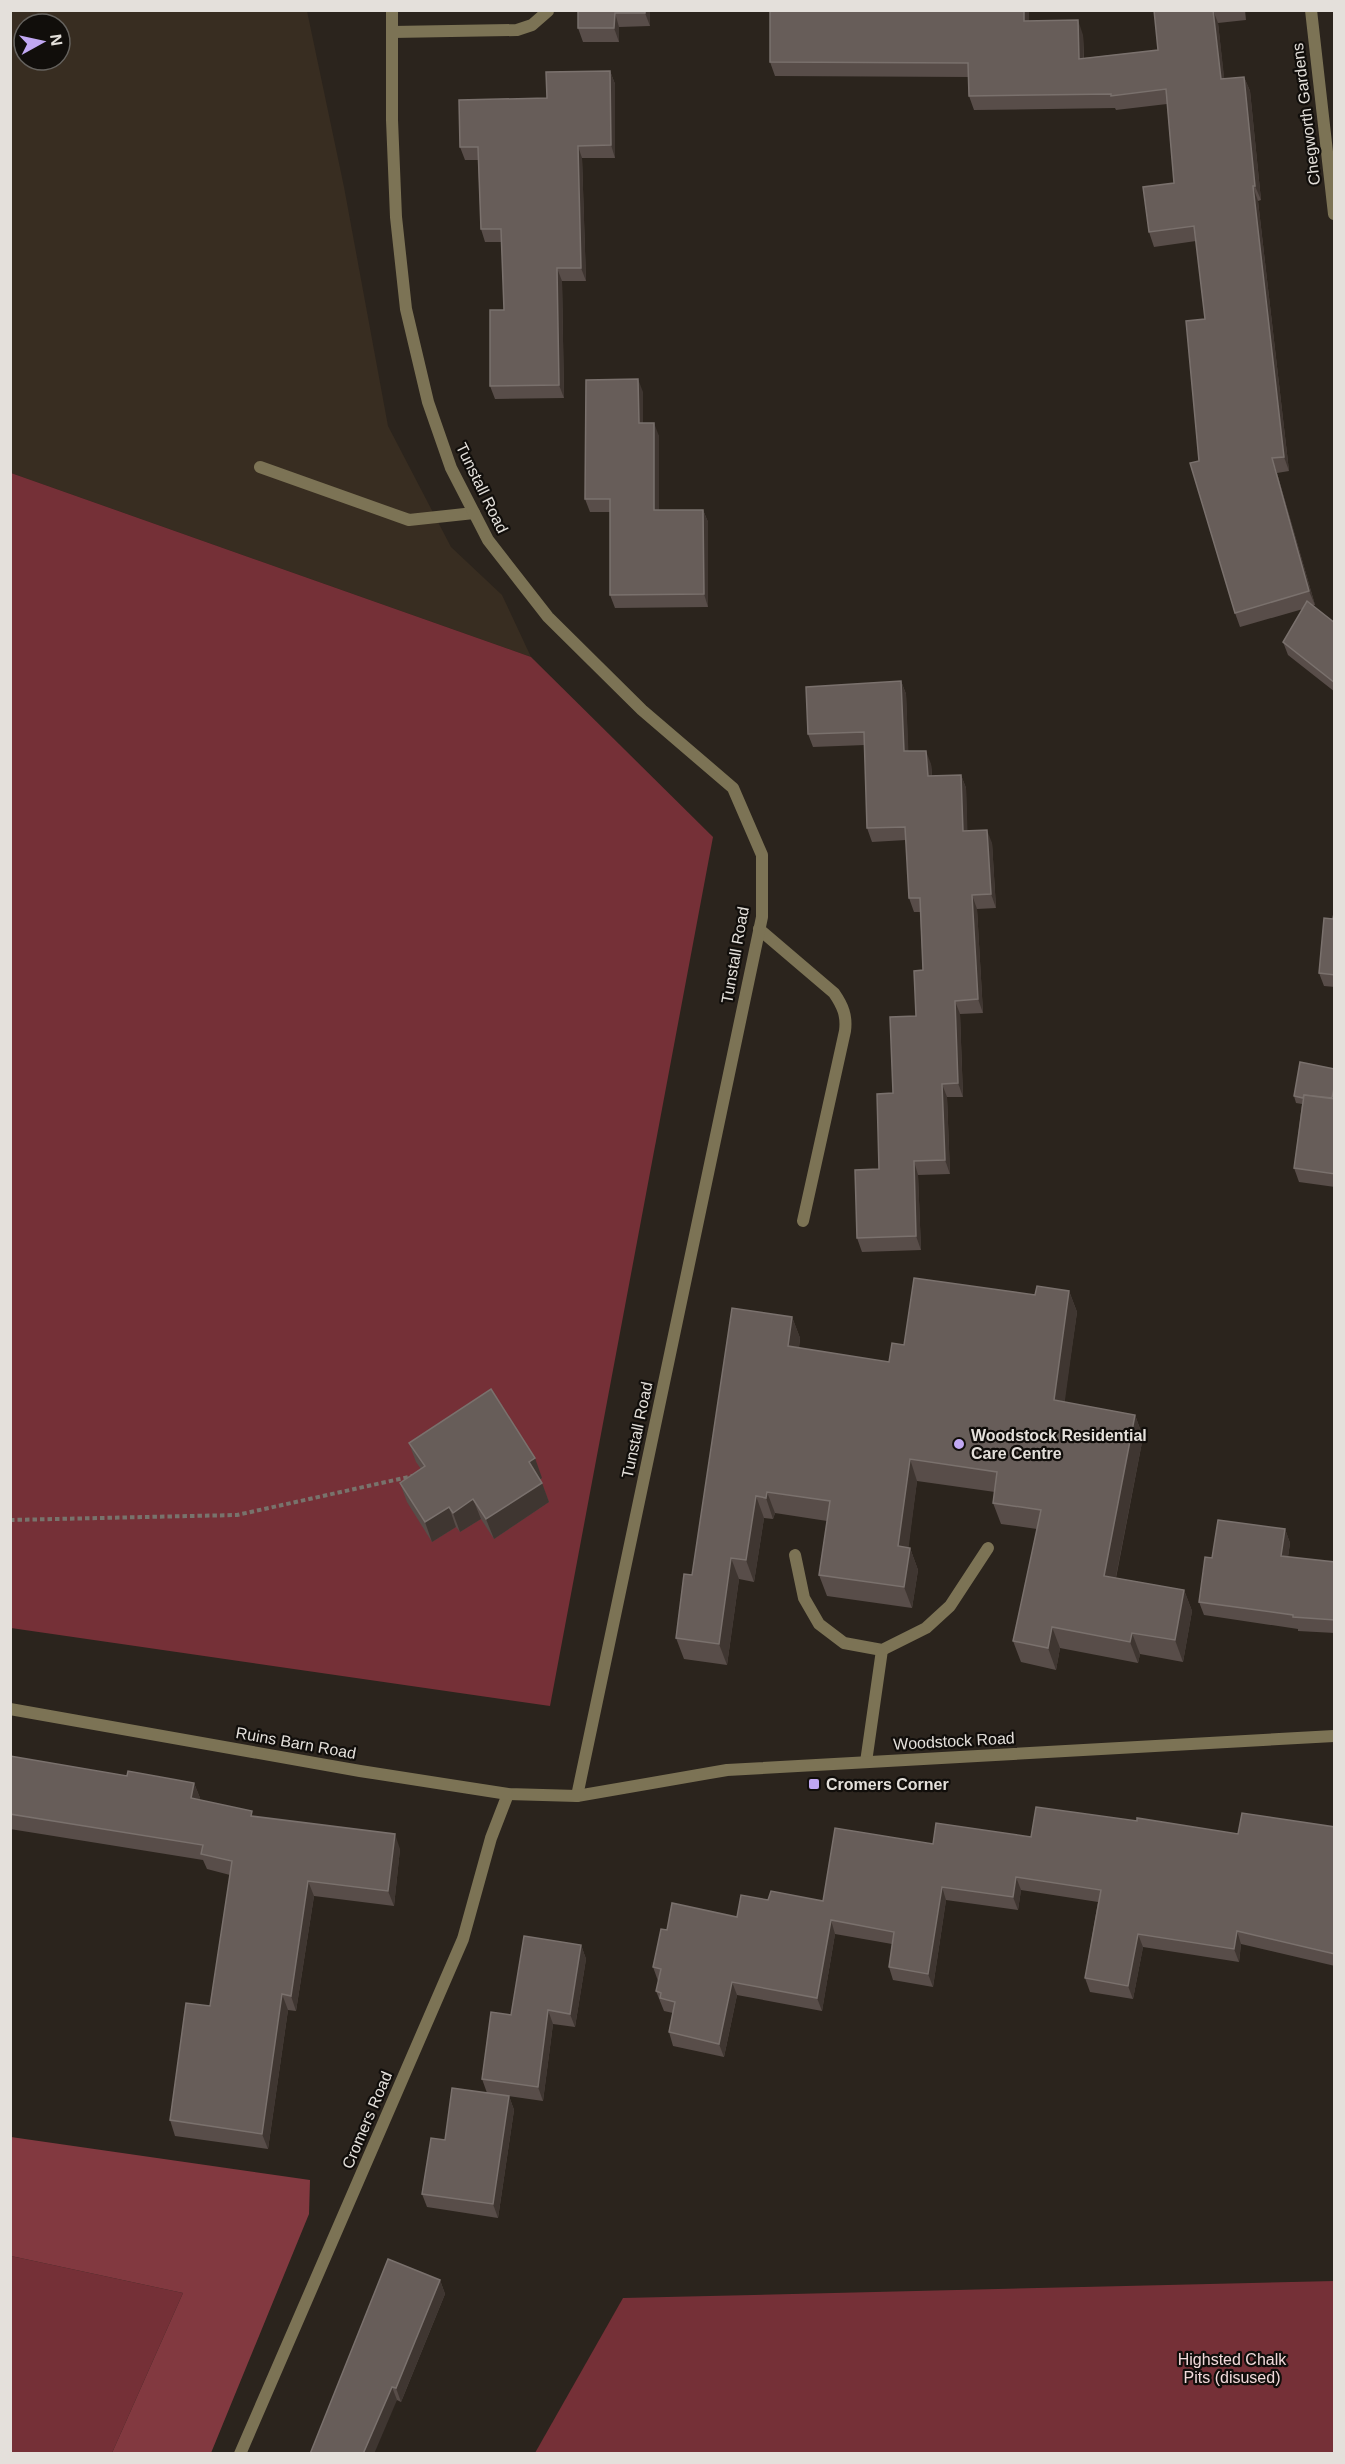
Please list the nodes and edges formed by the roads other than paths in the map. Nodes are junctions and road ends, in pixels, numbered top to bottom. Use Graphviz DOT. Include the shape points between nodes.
graph roads {
  1 [pos="392,10"];
  2 [pos="1311,10"];
  3 [pos="548,11"];
  4 [pos="392,32"];
  5 [pos="1335,214"];
  6 [pos="260,467"];
  7 [pos="474,513"];
  8 [pos="759,929"];
  9 [pos="803,1221"];
  10 [pos="988,1548"];
  11 [pos="795,1555"];
  12 [pos="882,1650"];
  13 [pos="10,1709"];
  14 [pos="1335,1736"];
  15 [pos="866,1762"];
  16 [pos="508,1794"];
  17 [pos="577,1796"];
  18 [pos="240,2454"];
  1 -- 4 [label="street, Tunstall Road"];
  2 -- 5 [label="street, Chegworth Gardens"];
  3 -- 4 [label="street" via="532,25 517,30"];
  4 -- 7 [label="street, Tunstall Road" via="396,217 406,309 428,402 451,468"];
  6 -- 7 [label="street" via="409,520"];
  7 -- 8 [label="street, Tunstall Road" via="488,540 548,617 642,710 733,788 762,855"];
  8 -- 9 [label="street" via="834,993 846,1018"];
  8 -- 17 [label="street, Tunstall Road"];
  10 -- 12 [label="street" via="950,1606 926,1628"];
  11 -- 12 [label="street" via="804,1598 819,1624 844,1643"];
  12 -- 15 [label="street"];
  13 -- 16 [label="street, Ruins Barn Road"];
  14 -- 15 [label="street, Woodstock Road"];
  15 -- 17 [label="street, Woodstock Road" via="727,1770"];
  16 -- 17 [label="street, Ruins Barn Road"];
  16 -- 18 [label="street, Cromers Road" via="491,1838 463,1939"];
}
